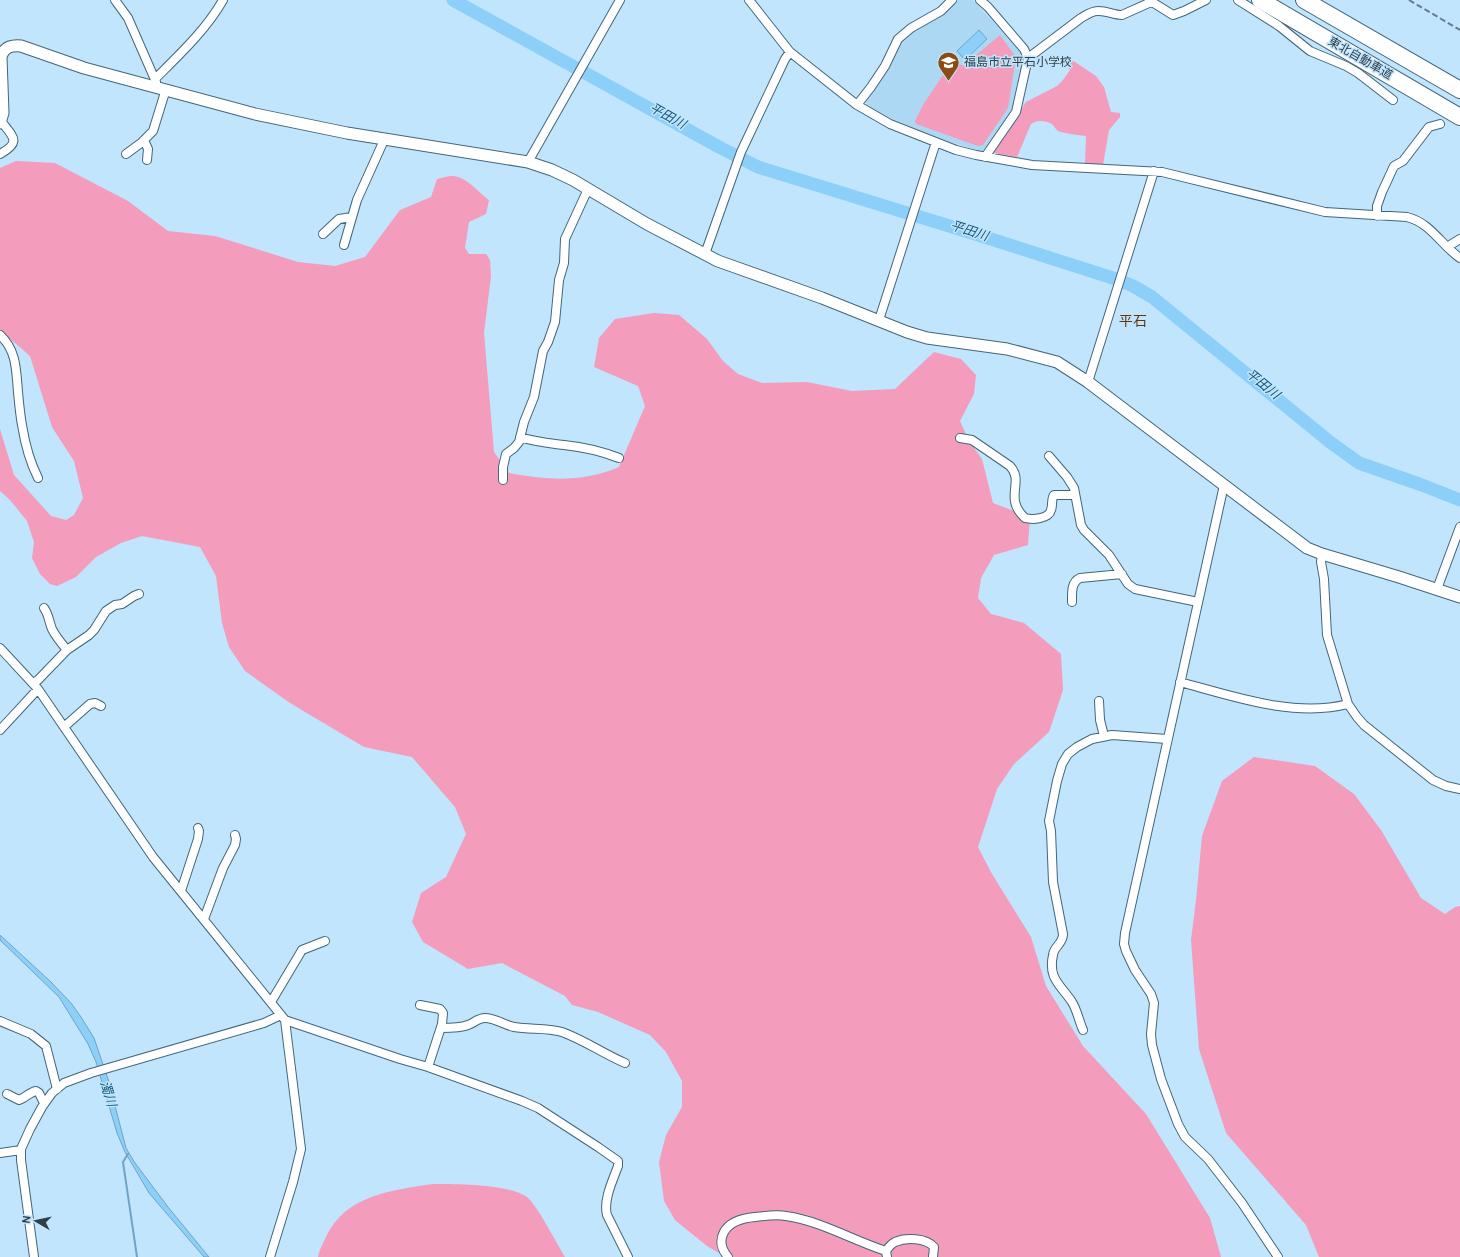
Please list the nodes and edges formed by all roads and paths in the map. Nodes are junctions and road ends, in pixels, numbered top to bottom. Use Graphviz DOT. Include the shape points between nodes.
graph roads {
  1 [pos="116,0"];
  2 [pos="223,0"];
  3 [pos="620,0"];
  4 [pos="749,0"];
  5 [pos="952,0"];
  6 [pos="980,0"];
  7 [pos="1206,0"];
  8 [pos="1238,0"];
  9 [pos="1260,0"];
  10 [pos="1304,0"];
  11 [pos="1150,1"];
  12 [pos="790,52"];
  13 [pos="1028,58"];
  14 [pos="160,86"];
  15 [pos="1460,90"];
  16 [pos="1392,100"];
  17 [pos="857,105"];
  18 [pos="1460,117"];
  19 [pos="0,122"];
  20 [pos="1440,124"];
  21 [pos="386,138"];
  22 [pos="144,140"];
  23 [pos="936,142"];
  24 [pos="0,154"];
  25 [pos="126,154"];
  26 [pos="985,157"];
  27 [pos="147,160"];
  28 [pos="528,162"];
  29 [pos="1154,171"];
  30 [pos="588,189"];
  31 [pos="1377,216"];
  32 [pos="352,217"];
  33 [pos="323,234"];
  34 [pos="1460,240"];
  35 [pos="344,245"];
  36 [pos="1447,246"];
  37 [pos="705,254"];
  38 [pos="1460,258"];
  39 [pos="879,320"];
  40 [pos="0,335"];
  41 [pos="1088,382"];
  42 [pos="520,437"];
  43 [pos="960,438"];
  44 [pos="1048,456"];
  45 [pos="619,458"];
  46 [pos="38,478"];
  47 [pos="503,480"];
  48 [pos="1224,485"];
  49 [pos="1075,495"];
  50 [pos="1460,527"];
  51 [pos="1322,554"];
  52 [pos="1122,574"];
  53 [pos="1437,589"];
  54 [pos="139,594"];
  55 [pos="1460,597"];
  56 [pos="1072,602"];
  57 [pos="1198,602"];
  58 [pos="44,608"];
  59 [pos="0,648"];
  60 [pos="68,650"];
  61 [pos="1180,682"];
  62 [pos="35,686"];
  63 [pos="1099,701"];
  64 [pos="1348,704"];
  65 [pos="100,706"];
  66 [pos="64,728"];
  67 [pos="0,730"];
  68 [pos="1104,736"];
  69 [pos="1167,740"];
  70 [pos="1460,789"];
  71 [pos="198,828"];
  72 [pos="235,835"];
  73 [pos="181,891"];
  74 [pos="204,920"];
  75 [pos="325,941"];
  76 [pos="271,1002"];
  77 [pos="420,1005"];
  78 [pos="283,1018"];
  79 [pos="0,1022"];
  80 [pos="441,1028"];
  81 [pos="1083,1030"];
  82 [pos="625,1063"];
  83 [pos="428,1067"];
  84 [pos="57,1089"];
  85 [pos="7,1094"];
  86 [pos="44,1104"];
  87 [pos="21,1150"];
  88 [pos="0,1153"];
  89 [pos="886,1254"];
  90 [pos="34,1257"];
  91 [pos="270,1257"];
  92 [pos="628,1257"];
  93 [pos="728,1257"];
  94 [pos="933,1257"];
  95 [pos="1278,1257"];
  1 -- 14 [label="street" via="128,18"];
  2 -- 14 [label="street"];
  3 -- 28 [label="street"];
  4 -- 12 [label="street"];
  5 -- 17 [label="street" via="941,11 911,28 898,39 875,82"];
  6 -- 13 [label="street" via="1024,49"];
  7 -- 11 [label="street" via="1173,15"];
  8 -- 16 [label="street" via="1279,26 1310,52 1358,73"];
  9 -- 18 [label="highway, 東北自動車道"];
  10 -- 15 [label="highway, 東北自動車道"];
  11 -- 13 [label="street" via="1122,15 1099,11 1088,14"];
  12 -- 17 [label="street"];
  12 -- 37 [label="street" via="741,153"];
  13 -- 26 [label="street" via="1016,112"];
  14 -- 19 [label="street" via="84,68 21,46 11,46 1,57 3,113"];
  14 -- 21 [label="street" via="255,114 347,133"];
  14 -- 22 [label="street" via="153,131"];
  17 -- 23 [label="street" via="890,124"];
  19 -- 24 [label="street" via="14,140 14,145"];
  20 -- 31 [label="street" via="1429,127 1403,161 1394,166 1377,206"];
  21 -- 28 [label="street"];
  21 -- 32 [label="street" via="357,200"];
  22 -- 25 [label="street"];
  22 -- 27 [label="street" via="148,149"];
  23 -- 26 [label="street"];
  23 -- 39 [label="street"];
  26 -- 29 [label="street" via="1032,165"];
  28 -- 30 [label="street" via="552,170"];
  29 -- 31 [label="street" via="1325,212"];
  29 -- 41 [label="street"];
  30 -- 37 [label="street" via="646,224"];
  30 -- 42 [label="street" via="565,239 564,263 558,280 555,322 543,351 534,397"];
  31 -- 36 [label="street" via="1418,220"];
  32 -- 33 [label="street" via="339,219"];
  32 -- 35 [label="street"];
  34 -- 36 [label="street"];
  36 -- 38 [label="street"];
  37 -- 39 [label="street"];
  39 -- 41 [label="street" via="927,338 1007,349 1052,360"];
  40 -- 46 [label="street" via="12,350 28,453"];
  41 -- 48 [label="street"];
  42 -- 45 [label="street" via="533,442 600,451"];
  42 -- 47 [label="street" via="519,442 506,454"];
  43 -- 49 [label="street" via="972,440 1014,470 1014,498 1017,509 1025,518 1034,519 1050,514 1054,495"];
  44 -- 49 [label="street" via="1067,477"];
  48 -- 51 [label="street" via="1307,548"];
  48 -- 57 [label="street"];
  49 -- 52 [label="street" via="1081,525 1109,555"];
  50 -- 53 [label="street"];
  51 -- 53 [label="street"];
  51 -- 64 [label="street" via="1327,635"];
  52 -- 56 [label="street" via="1077,579 1074,583"];
  52 -- 57 [label="street" via="1128,584 1135,589"];
  53 -- 55 [label="street"];
  54 -- 60 [label="street" via="106,611 94,630"];
  57 -- 61 [label="street"];
  58 -- 60 [label="street" via="52,628"];
  59 -- 62 [label="street"];
  60 -- 62 [label="street"];
  61 -- 64 [label="street" via="1264,705 1320,709"];
  61 -- 69 [label="street"];
  62 -- 66 [label="street"];
  62 -- 67 [label="street"];
  63 -- 68 [label="street"];
  64 -- 70 [label="street" via="1364,725 1433,780"];
  65 -- 66 [label="street" via="90,704"];
  66 -- 73 [label="street" via="153,857"];
  68 -- 69 [label="street"];
  68 -- 81 [label="street" via="1077,747 1064,759 1049,821 1053,882 1063,934 1062,941 1052,954 1053,975 1072,1002"];
  69 -- 95 [label="street" via="1124,944 1154,1003 1152,1045 1178,1124 1185,1137 1208,1159 1242,1203"];
  71 -- 73 [label="street" via="198,839"];
  72 -- 74 [label="street" via="234,845"];
  73 -- 74 [label="street"];
  74 -- 76 [label="street"];
  75 -- 76 [label="street" via="302,950"];
  76 -- 78 [label="street"];
  77 -- 80 [label="street" via="441,1010"];
  78 -- 83 [label="street"];
  78 -- 84 [label="street" via="91,1073 64,1083"];
  78 -- 91 [label="street" via="301,1149"];
  79 -- 84 [label="street" via="31,1034 46,1046"];
  80 -- 82 [label="street" via="468,1025 480,1018 530,1030 544,1028 562,1032"];
  80 -- 83 [label="street"];
  83 -- 92 [label="street" via="538,1108 618,1161 605,1210"];
  84 -- 86 [label="street"];
  85 -- 86 [label="street" via="19,1100 36,1091"];
  86 -- 87 [label="street"];
  87 -- 88 [label="street"];
  87 -- 90 [label="street"];
  89 -- 93 [label="street" via="829,1227 784,1216 763,1216 745,1218 730,1224 724,1231 723,1251"];
  89 -- 94 [label="street" via="894,1242 918,1239 931,1243 934,1247"];
}
